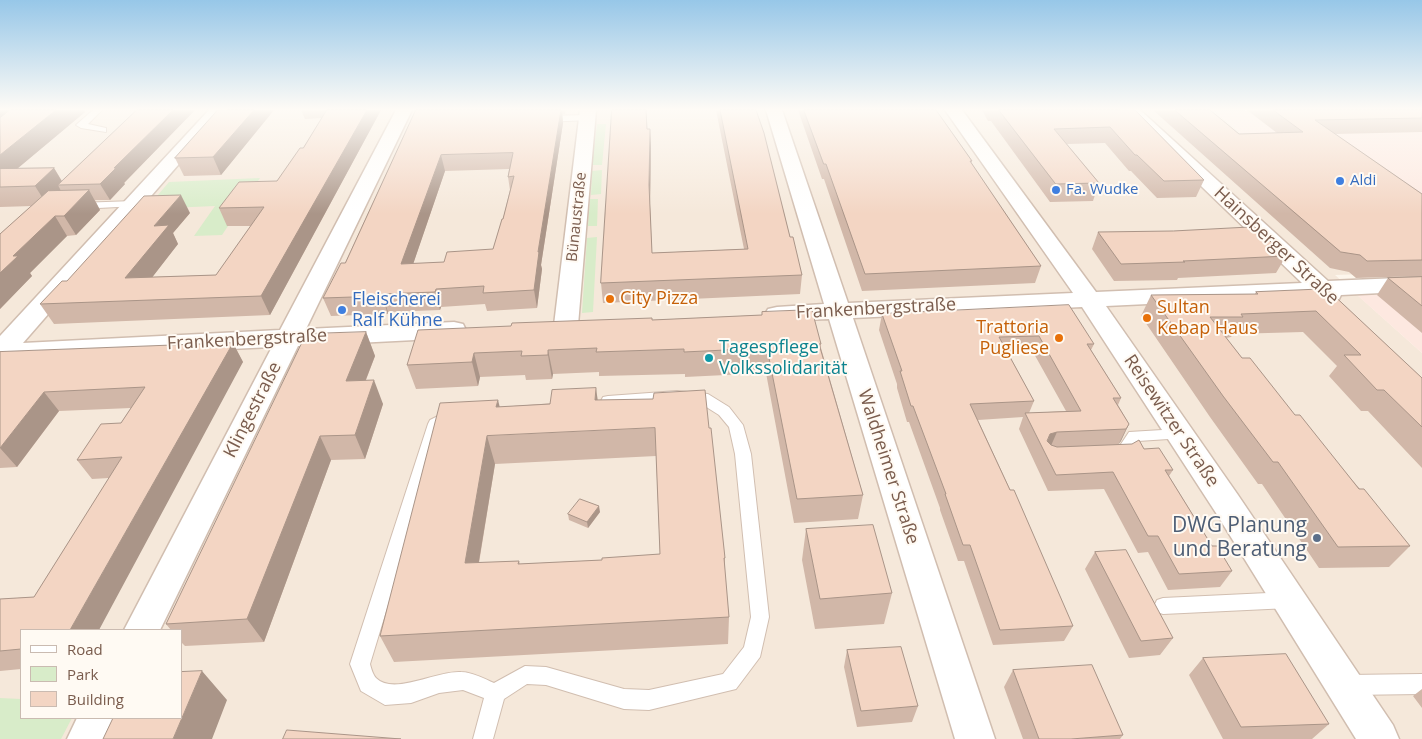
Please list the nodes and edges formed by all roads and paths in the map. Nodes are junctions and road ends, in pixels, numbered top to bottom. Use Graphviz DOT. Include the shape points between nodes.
graph roads {
  1 [pos="187,144"];
  2 [pos="387,144"];
  3 [pos="583,144"];
  4 [pos="785,144"];
  5 [pos="978,144"];
  6 [pos="1167,144"];
  7 [pos="134,204"];
  8 [pos="71,206"];
  9 [pos="1422,284"];
  10 [pos="1322,289"];
  11 [pos="1089,299"];
  12 [pos="1344,309"];
  13 [pos="838,311"];
  14 [pos="750,316"];
  15 [pos="590,324"];
  16 [pos="481,329"];
  17 [pos="289,338"];
  18 [pos="0,352"];
  19 [pos="589,402"];
  20 [pos="453,411"];
  21 [pos="1179,434"];
  22 [pos="1104,454"];
  23 [pos="1289,600"];
  24 [pos="1163,606"];
  25 [pos="143,629"];
  26 [pos="1422,684"];
  27 [pos="1345,685"];
  28 [pos="496,693"];
  29 [pos="98,719"];
  30 [pos="88,739"];
  31 [pos="483,739"];
  32 [pos="975,739"];
  33 [pos="1379,739"];
  1 -- 7 [label="street"];
  2 -- 17 [label="street, Klingestraße"];
  3 -- 15 [label="street, Bünaustraße" via="556,325"];
  4 -- 13 [label="street, Waldheimer Straße"];
  5 -- 11 [label="street, Reisewitzer Straße"];
  6 -- 10 [label="street, Hainsberger Straße"];
  7 -- 8 [label="lane"];
  7 -- 18 [label="street"];
  9 -- 10 [label="street, Frankenbergstraße"];
  10 -- 11 [label="street, Frankenbergstraße"];
  10 -- 12 [label="street, Hainsberger Straße"];
  11 -- 13 [label="street, Frankenbergstraße"];
  11 -- 21 [label="street, Reisewitzer Straße"];
  13 -- 14 [label="street, Frankenbergstraße"];
  13 -- 32 [label="street, Waldheimer Straße"];
  16 -- 17 [label="street, Frankenbergstraße"];
  17 -- 18 [label="street, Frankenbergstraße"];
  17 -- 25 [label="street, Klingestraße"];
  19 -- 28 [label="lane" via="677,396 703,398 724,411 736,425 744,454 760,617 753,651 729,682 649,700 624,699 546,676 524,676"];
  20 -- 28 [label="lane" via="435,424 360,664 368,684 385,695 411,693 438,682 463,681"];
  21 -- 22 [label="lane" via="1134,436 1123,453"];
  21 -- 23 [label="street, Reisewitzer Straße"];
  23 -- 24 [label="lane"];
  23 -- 27 [label="street, Reisewitzer Straße"];
  26 -- 27 [label="lane"];
  27 -- 33 [label="street, Reisewitzer Straße"];
  28 -- 31 [label="lane"];
  29 -- 30 [label="street"];
}
